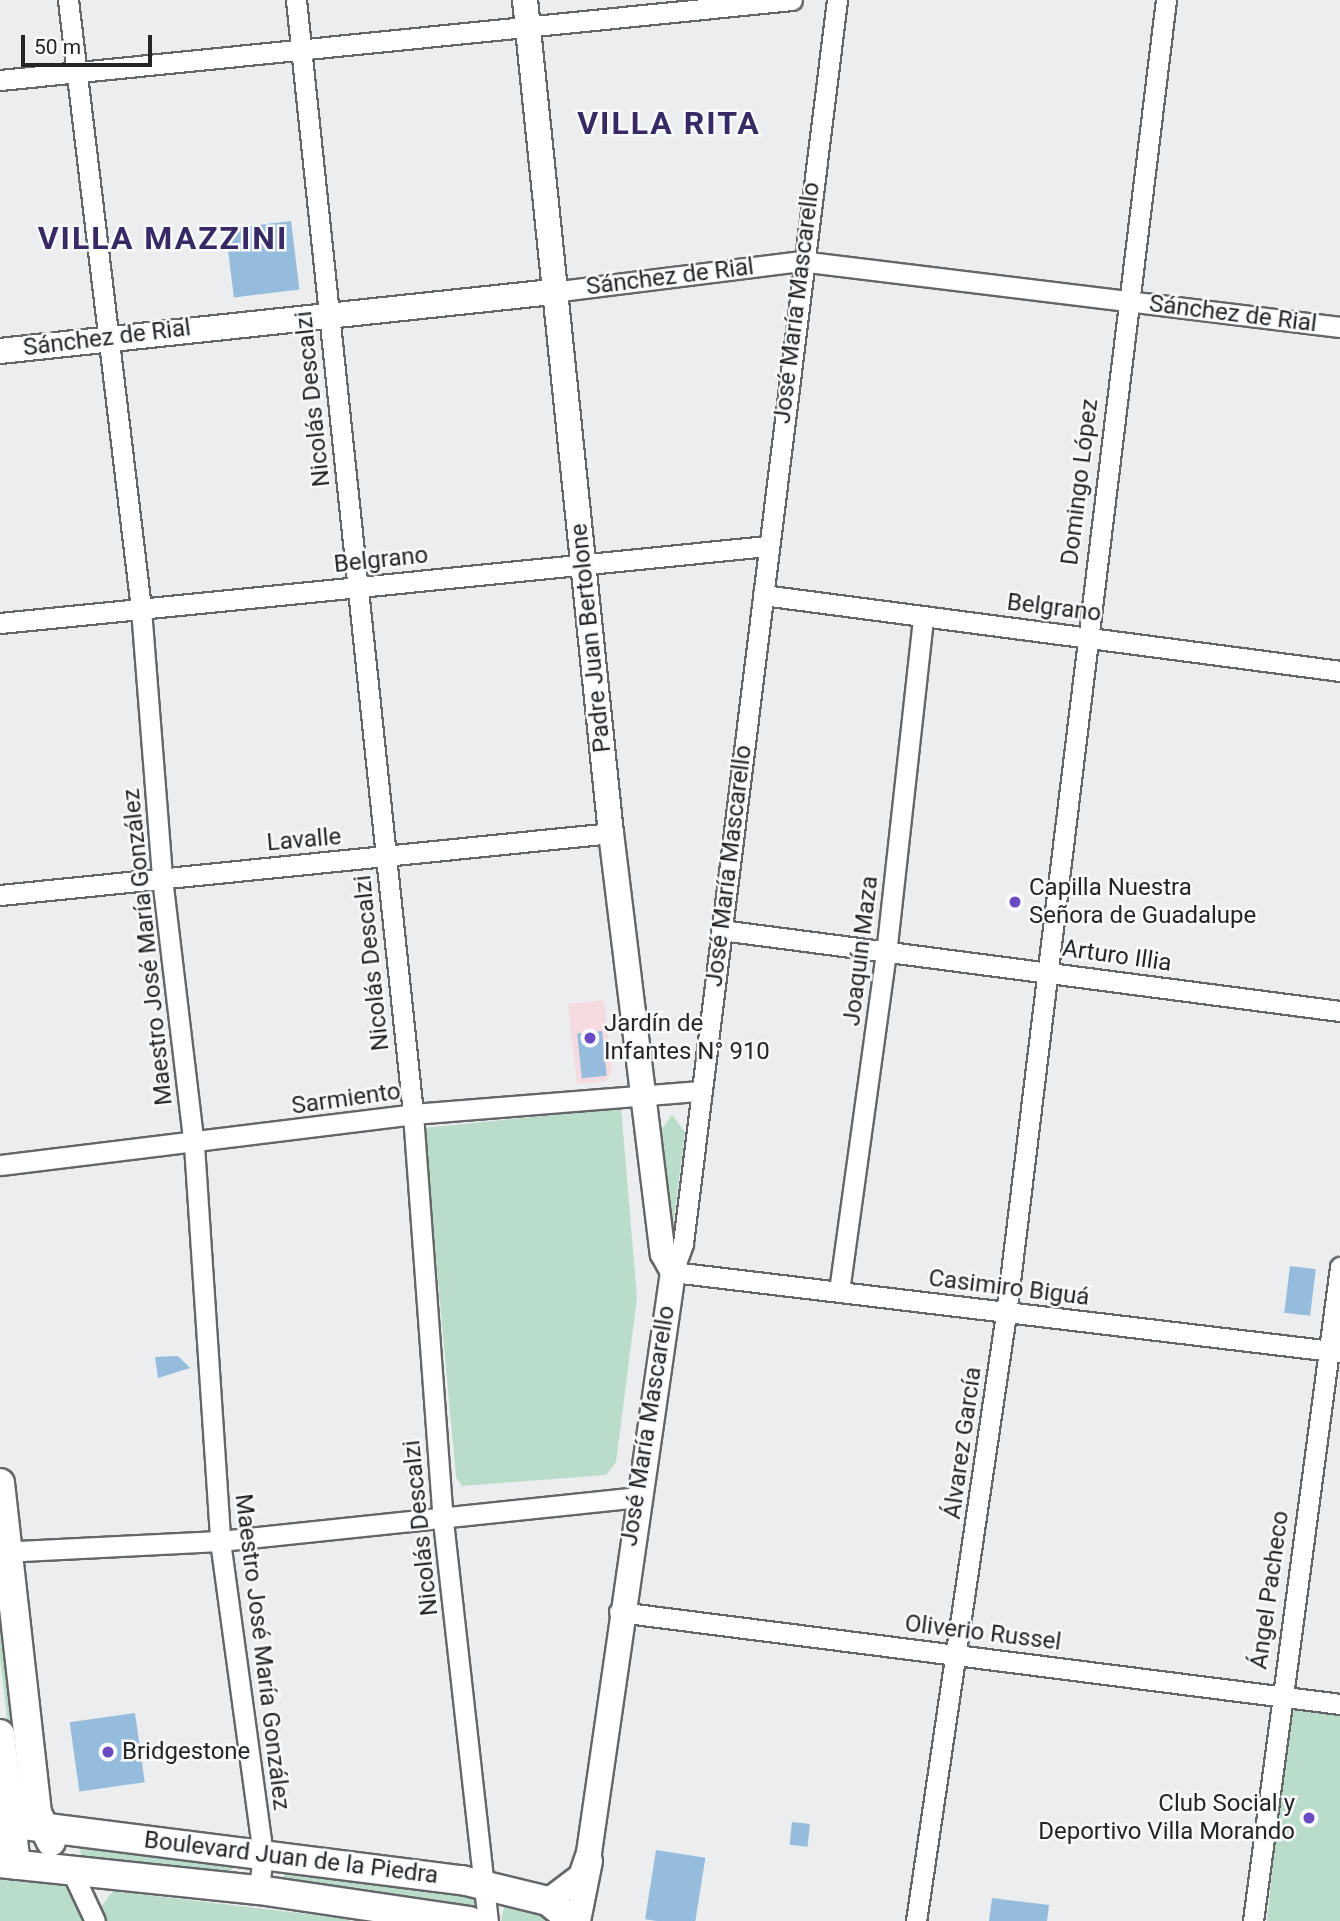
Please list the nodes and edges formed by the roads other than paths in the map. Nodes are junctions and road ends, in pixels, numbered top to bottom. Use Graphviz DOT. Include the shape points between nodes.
graph roads {
  1 [pos="68,0"];
  2 [pos="296,0"];
  3 [pos="525,0"];
  4 [pos="792,0"];
  5 [pos="837,0"];
  6 [pos="1166,0"];
  7 [pos="527,25"];
  8 [pos="301,52"];
  9 [pos="77,71"];
  10 [pos="0,80"];
  11 [pos="800,261"];
  12 [pos="552,292"];
  13 [pos="1128,301"];
  14 [pos="328,312"];
  15 [pos="1340,327"];
  16 [pos="106,339"];
  17 [pos="0,351"];
  18 [pos="767,547"];
  19 [pos="583,563"];
  20 [pos="357,587"];
  21 [pos="763,595"];
  22 [pos="141,609"];
  23 [pos="923,617"];
  24 [pos="0,623"];
  25 [pos="1086,636"];
  26 [pos="1340,671"];
  27 [pos="611,833"];
  28 [pos="386,858"];
  29 [pos="162,878"];
  30 [pos="0,895"];
  31 [pos="721,930"];
  32 [pos="886,954"];
  33 [pos="1046,971"];
  34 [pos="1340,1011"];
  35 [pos="700,1091"];
  36 [pos="642,1093"];
  37 [pos="413,1114"];
  38 [pos="194,1145"];
  39 [pos="0,1165"];
  40 [pos="1340,1267"];
  41 [pos="673,1272"];
  42 [pos="839,1291"];
  43 [pos="1006,1314"];
  44 [pos="1334,1351"];
  45 [pos="1,1495"];
  46 [pos="637,1497"];
  47 [pos="443,1521"];
  48 [pos="220,1541"];
  49 [pos="3,1552"];
  50 [pos="619,1612"];
  51 [pos="958,1655"];
  52 [pos="1280,1697"];
  53 [pos="1340,1704"];
  54 [pos="0,1734"];
  55 [pos="4,1822"];
  56 [pos="42,1827"];
  57 [pos="589,1853"];
  58 [pos="263,1855"];
  59 [pos="8,1864"];
  60 [pos="71,1870"];
  61 [pos="488,1885"];
  62 [pos="259,1890"];
  63 [pos="548,1901"];
  64 [pos="376,1914"];
  65 [pos="95,1921"];
  66 [pos="470,1921"];
  67 [pos="488,1921"];
  68 [pos="575,1921"];
  69 [pos="916,1921"];
  70 [pos="1253,1921"];
  1 -- 9 [label="street, Maestro José María González"];
  2 -- 8 [label="street, Nicolás Descalzi"];
  3 -- 7 [label="street, Padre Juan Bertolone"];
  4 -- 7 [label="street"];
  5 -- 11 [label="street, José María Mascarello"];
  6 -- 13 [label="street, Domingo López"];
  7 -- 8 [label="street"];
  7 -- 12 [label="street, Padre Juan Bertolone"];
  8 -- 9 [label="street"];
  8 -- 14 [label="street, Nicolás Descalzi"];
  9 -- 10 [label="street"];
  9 -- 16 [label="street, Maestro José María González"];
  11 -- 12 [label="street, Sánchez de Rial"];
  11 -- 13 [label="street, Sánchez de Rial"];
  11 -- 18 [label="street, José María Mascarello"];
  12 -- 14 [label="street, Sánchez de Rial"];
  12 -- 19 [label="street, Padre Juan Bertolone"];
  13 -- 15 [label="street, Sánchez de Rial"];
  13 -- 25 [label="street, Domingo López"];
  14 -- 16 [label="street, Sánchez de Rial"];
  14 -- 20 [label="street, Nicolás Descalzi"];
  16 -- 17 [label="street, Sánchez de Rial"];
  16 -- 22 [label="street, Maestro José María González"];
  18 -- 19 [label="street, Belgrano"];
  18 -- 21 [label="street, José María Mascarello"];
  19 -- 20 [label="street, Belgrano"];
  19 -- 27 [label="street, Padre Juan Bertolone"];
  20 -- 22 [label="street, Belgrano"];
  20 -- 28 [label="street, Nicolás Descalzi"];
  21 -- 23 [label="street, Belgrano"];
  21 -- 31 [label="street, José María Mascarello"];
  22 -- 24 [label="street, Belgrano"];
  22 -- 29 [label="street, Maestro José María González"];
  23 -- 25 [label="street, Belgrano"];
  23 -- 32 [label="street, Joaquín Maza"];
  25 -- 26 [label="street, Belgrano"];
  25 -- 33 [label="street, Domingo López"];
  27 -- 28 [label="street, Lavalle"];
  27 -- 36 [label="street, Padre Juan Bertolone"];
  28 -- 29 [label="street, Lavalle"];
  28 -- 37 [label="street, Nicolás Descalzi"];
  29 -- 30 [label="street, Lavalle"];
  29 -- 38 [label="street, Maestro José María González"];
  31 -- 32 [label="street, Arturo Illia"];
  31 -- 35 [label="street, José María Mascarello"];
  32 -- 33 [label="street, Arturo Illia"];
  32 -- 42 [label="street, Joaquín Maza"];
  33 -- 34 [label="street, Arturo Illia"];
  33 -- 43 [label="street, Álvarez García"];
  35 -- 36 [label="street, Sarmiento"];
  35 -- 41 [label="street, José María Mascarello" via="684,1244"];
  36 -- 37 [label="street, Sarmiento"];
  36 -- 41 [label="street, Padre Juan Bertolone" via="663,1254"];
  37 -- 38 [label="street, Sarmiento"];
  37 -- 47 [label="street, Nicolás Descalzi"];
  38 -- 39 [label="street, Sarmiento"];
  38 -- 48 [label="street, Maestro José María González"];
  40 -- 44 [label="street, Ángel Pacheco"];
  41 -- 42 [label="street, Casimiro Biguá"];
  41 -- 46 [label="street, José María Mascarello"];
  42 -- 43 [label="street, Casimiro Biguá"];
  43 -- 44 [label="street, Casimiro Biguá"];
  43 -- 51 [label="street, Álvarez García"];
  44 -- 52 [label="street, Ángel Pacheco"];
  45 -- 49 [label="main road"];
  46 -- 47 [label="street"];
  46 -- 50 [label="street, José María Mascarello"];
  47 -- 48 [label="street"];
  47 -- 61 [label="street, Nicolás Descalzi"];
  48 -- 49 [label="street"];
  48 -- 58 [label="street, Maestro José María González"];
  49 -- 56 [label="main road"];
  50 -- 51 [label="street, Oliverio Russel"];
  50 -- 57 [label="street, José María Mascarello"];
  51 -- 52 [label="street, Oliverio Russel"];
  51 -- 69 [label="street, Álvarez García"];
  52 -- 53 [label="street, Oliverio Russel"];
  52 -- 70 [label="street, Ángel Pacheco"];
  54 -- 55 [label="main road"];
  55 -- 56 [label="main road, Boulevard Juan de la Piedra"];
  55 -- 59 [label="main road"];
  56 -- 58 [label="main road, Boulevard Juan de la Piedra"];
  56 -- 60 [label="main road"];
  57 -- 63 [label="street" via="581,1876"];
  57 -- 68 [label="street, José María Mascarello" via="591,1870"];
  58 -- 61 [label="main road, Boulevard Juan de la Piedra"];
  58 -- 62 [label="street, Maestro José María González"];
  59 -- 60 [label="main road, Boulevard Juan de la Piedra"];
  60 -- 62 [label="main road, Boulevard Juan de la Piedra"];
  60 -- 65 [label="street"];
  61 -- 63 [label="main road, Boulevard Juan de la Piedra"];
  61 -- 67 [label="street, Nicolás Descalzi"];
  62 -- 64 [label="main road, Boulevard Juan de la Piedra"];
  63 -- 68 [label="main road, Boulevard Juan de la Piedra"];
  64 -- 66 [label="main road, Boulevard Juan de la Piedra"];
}
